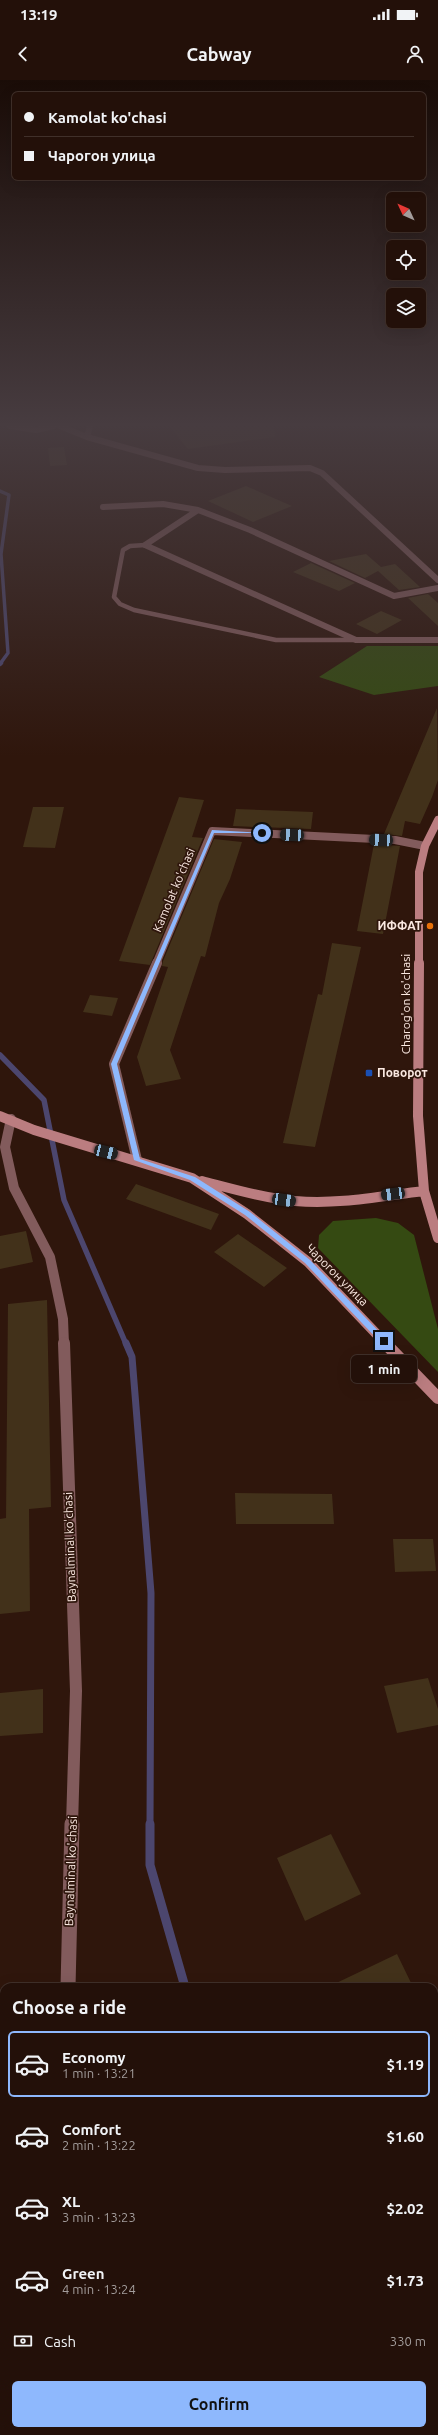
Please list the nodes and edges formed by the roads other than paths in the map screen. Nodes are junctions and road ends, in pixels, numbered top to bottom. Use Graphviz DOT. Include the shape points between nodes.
graph roads {
  1 [pos="159,536"];
  2 [pos="263,536"];
  3 [pos="390,536"];
  4 [pos="145,545"];
  5 [pos="438,580"];
  6 [pos="438,588"];
  7 [pos="356,640"];
  8 [pos="438,640"];
  9 [pos="438,820"];
  10 [pos="426,846"];
  11 [pos="6,1118"];
  12 [pos="137,1160"];
  13 [pos="192,1178"];
  14 [pos="424,1191"];
  15 [pos="438,1238"];
  16 [pos="438,1398"];
  17 [pos="68,1983"];
  1 -- 4 [label="street"];
  2 -- 6 [label="street" via="394,596"];
  3 -- 5 [label="street"];
  4 -- 7 [label="street"];
  4 -- 7 [label="lane" via="130,546 123,550 114,597 120,604 134,610 276,640"];
  7 -- 8 [label="street"];
  9 -- 10 [label="main road, Charog'on ko'chasi"];
  10 -- 12 [label="street, Kamolat ko'chasi" via="396,840 212,831 114,1064"];
  10 -- 14 [label="main road, Charog'on ko'chasi" via="420,872 418,1116"];
  11 -- 12 [label="main road, Чарогон улица" via="34,1130"];
  11 -- 17 [label="street, Baynalminal ko'chasi" via="5,1147 14,1188 50,1257 63,1319 76,1690"];
  12 -- 13 [label="main road, Чарогон улица"];
  13 -- 14 [label="main road" via="262,1196 295,1201 332,1202"];
  13 -- 16 [label="main road, Чарогон улица" via="248,1214 308,1262"];
  14 -- 15 [label="main road, Charog'on ko'chasi"];
}
